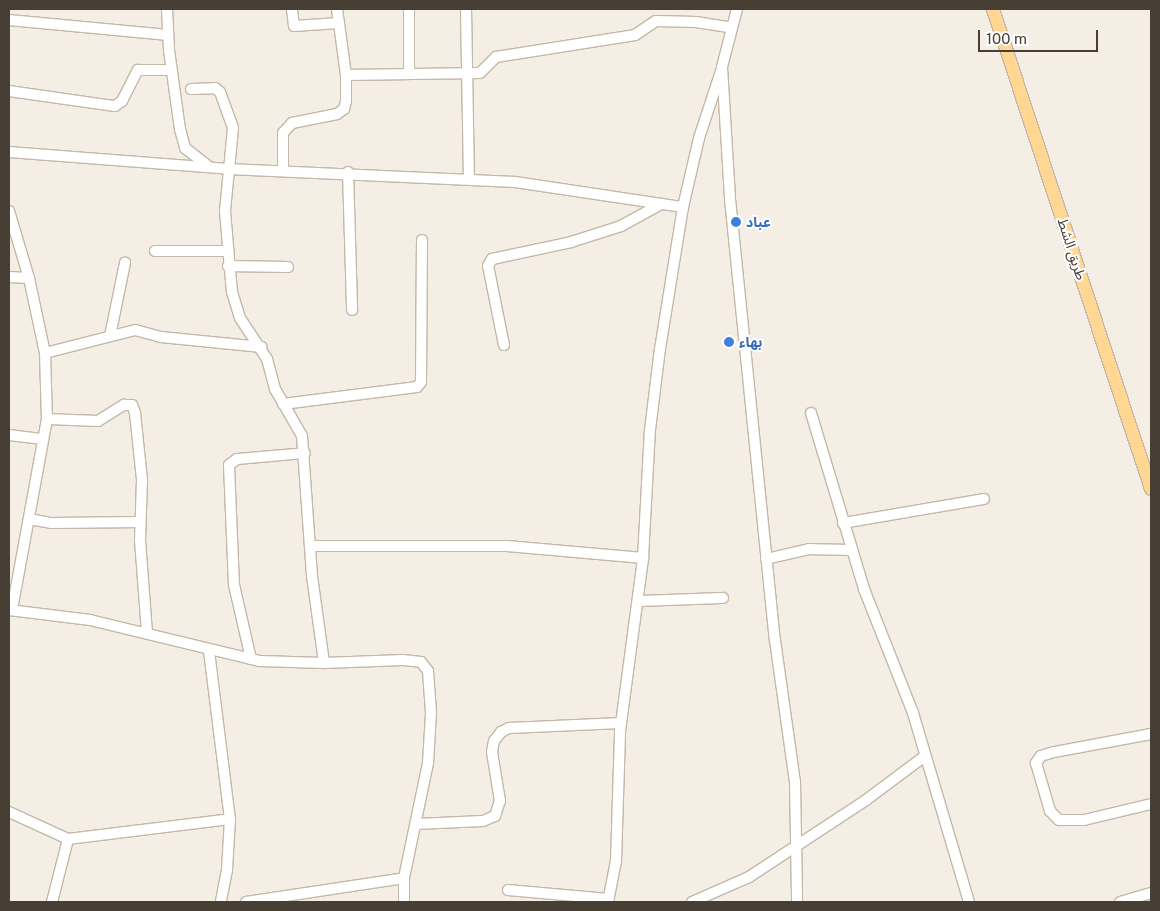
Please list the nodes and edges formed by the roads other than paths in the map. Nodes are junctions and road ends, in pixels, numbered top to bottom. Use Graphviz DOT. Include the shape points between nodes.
graph roads {
  1 [pos="167,9"];
  2 [pos="292,9"];
  3 [pos="337,9"];
  4 [pos="409,9"];
  5 [pos="466,9"];
  6 [pos="737,9"];
  7 [pos="993,9"];
  8 [pos="9,20"];
  9 [pos="339,22"];
  10 [pos="732,28"];
  11 [pos="168,35"];
  12 [pos="722,67"];
  13 [pos="171,70"];
  14 [pos="346,74"];
  15 [pos="409,74"];
  16 [pos="466,74"];
  17 [pos="191,89"];
  18 [pos="9,91"];
  19 [pos="9,152"];
  20 [pos="212,167"];
  21 [pos="228,169"];
  22 [pos="283,169"];
  23 [pos="348,172"];
  24 [pos="469,178"];
  25 [pos="661,204"];
  26 [pos="683,207"];
  27 [pos="9,211"];
  28 [pos="422,240"];
  29 [pos="155,251"];
  30 [pos="227,251"];
  31 [pos="125,263"];
  32 [pos="228,266"];
  33 [pos="288,267"];
  34 [pos="9,277"];
  35 [pos="29,278"];
  36 [pos="352,310"];
  37 [pos="110,336"];
  38 [pos="504,345"];
  39 [pos="262,347"];
  40 [pos="45,353"];
  41 [pos="283,404"];
  42 [pos="811,413"];
  43 [pos="47,419"];
  44 [pos="9,435"];
  45 [pos="43,440"];
  46 [pos="305,453"];
  47 [pos="1151,489"];
  48 [pos="984,499"];
  49 [pos="29,519"];
  50 [pos="140,522"];
  51 [pos="843,523"];
  52 [pos="310,546"];
  53 [pos="852,550"];
  54 [pos="643,558"];
  55 [pos="766,559"];
  56 [pos="723,598"];
  57 [pos="638,601"];
  58 [pos="10,609"];
  59 [pos="147,634"];
  60 [pos="209,651"];
  61 [pos="251,659"];
  62 [pos="324,663"];
  63 [pos="621,722"];
  64 [pos="1151,734"];
  65 [pos="925,756"];
  66 [pos="1151,804"];
  67 [pos="9,812"];
  68 [pos="230,818"];
  69 [pos="416,824"];
  70 [pos="68,839"];
  71 [pos="798,842"];
  72 [pos="404,878"];
  73 [pos="508,890"];
  74 [pos="1151,893"];
  75 [pos="608,900"];
  76 [pos="52,902"];
  77 [pos="221,902"];
  78 [pos="246,902"];
  79 [pos="404,902"];
  80 [pos="692,902"];
  81 [pos="797,902"];
  82 [pos="969,902"];
  83 [pos="1120,902"];
  1 -- 11 [label="street"];
  2 -- 9 [label="street" via="294,26"];
  3 -- 9 [label="street"];
  4 -- 15 [label="street"];
  5 -- 16 [label="street"];
  6 -- 10 [label="street"];
  7 -- 47 [label="main road, طريق الشط"];
  8 -- 11 [label="street"];
  9 -- 14 [label="street"];
  10 -- 12 [label="street"];
  10 -- 16 [label="street" via="696,22 656,21 634,35 502,55 480,73"];
  11 -- 13 [label="street"];
  12 -- 26 [label="street" via="699,138"];
  12 -- 55 [label="street" via="731,218"];
  13 -- 18 [label="street" via="138,70 122,101 115,106"];
  13 -- 20 [label="street" via="186,148 198,161"];
  14 -- 15 [label="street"];
  14 -- 22 [label="street" via="344,109 337,114 292,123 283,133"];
  15 -- 16 [label="street"];
  16 -- 24 [label="street"];
  17 -- 21 [label="street" via="214,88 224,97 233,128"];
  19 -- 20 [label="street"];
  20 -- 21 [label="street"];
  21 -- 22 [label="street"];
  21 -- 30 [label="street"];
  22 -- 23 [label="street"];
  23 -- 24 [label="street"];
  23 -- 36 [label="street"];
  24 -- 25 [label="street" via="558,187"];
  25 -- 26 [label="street"];
  25 -- 38 [label="street" via="621,226 571,242 492,259 488,266"];
  26 -- 54 [label="street" via="651,421"];
  27 -- 35 [label="street"];
  28 -- 41 [label="street" via="422,382 416,387"];
  29 -- 30 [label="street"];
  30 -- 32 [label="street"];
  31 -- 37 [label="street"];
  32 -- 33 [label="street"];
  32 -- 39 [label="street" via="240,318"];
  34 -- 35 [label="street"];
  35 -- 40 [label="street"];
  37 -- 39 [label="street" via="135,330 161,337"];
  37 -- 40 [label="street"];
  39 -- 41 [label="street"];
  40 -- 43 [label="street"];
  41 -- 46 [label="street" via="302,436"];
  42 -- 51 [label="street"];
  43 -- 45 [label="street"];
  43 -- 50 [label="street" via="98,421 124,405 132,405 142,480"];
  44 -- 45 [label="street"];
  45 -- 49 [label="street"];
  46 -- 52 [label="street"];
  46 -- 61 [label="street" via="237,459 229,464 234,584"];
  48 -- 51 [label="street"];
  49 -- 50 [label="street"];
  49 -- 58 [label="street"];
  50 -- 59 [label="street"];
  51 -- 53 [label="street"];
  52 -- 54 [label="street" via="507,546"];
  52 -- 62 [label="street"];
  53 -- 55 [label="street" via="809,549"];
  53 -- 65 [label="street" via="873,616 913,713"];
  54 -- 57 [label="street"];
  55 -- 71 [label="street" via="795,782"];
  56 -- 57 [label="street"];
  57 -- 63 [label="street"];
  58 -- 59 [label="street" via="90,620"];
  59 -- 60 [label="street"];
  60 -- 61 [label="street"];
  60 -- 68 [label="street"];
  61 -- 62 [label="street"];
  62 -- 69 [label="street" via="403,660 421,662 428,671 431,714 428,762"];
  63 -- 69 [label="street" via="525,727 501,732 494,741 492,752 500,801 495,816 482,821"];
  63 -- 75 [label="street" via="616,861"];
  64 -- 66 [label="street" via="1054,752 1041,756 1036,763 1050,811 1059,820 1084,820"];
  65 -- 71 [label="street" via="866,800"];
  65 -- 82 [label="street"];
  67 -- 70 [label="street"];
  68 -- 70 [label="street"];
  68 -- 77 [label="street" via="228,870"];
  69 -- 72 [label="street"];
  70 -- 76 [label="street"];
  71 -- 80 [label="street" via="739,883"];
  71 -- 81 [label="street"];
  72 -- 78 [label="street"];
  72 -- 79 [label="street"];
  73 -- 75 [label="street" via="560,892"];
  74 -- 83 [label="street"];
}
